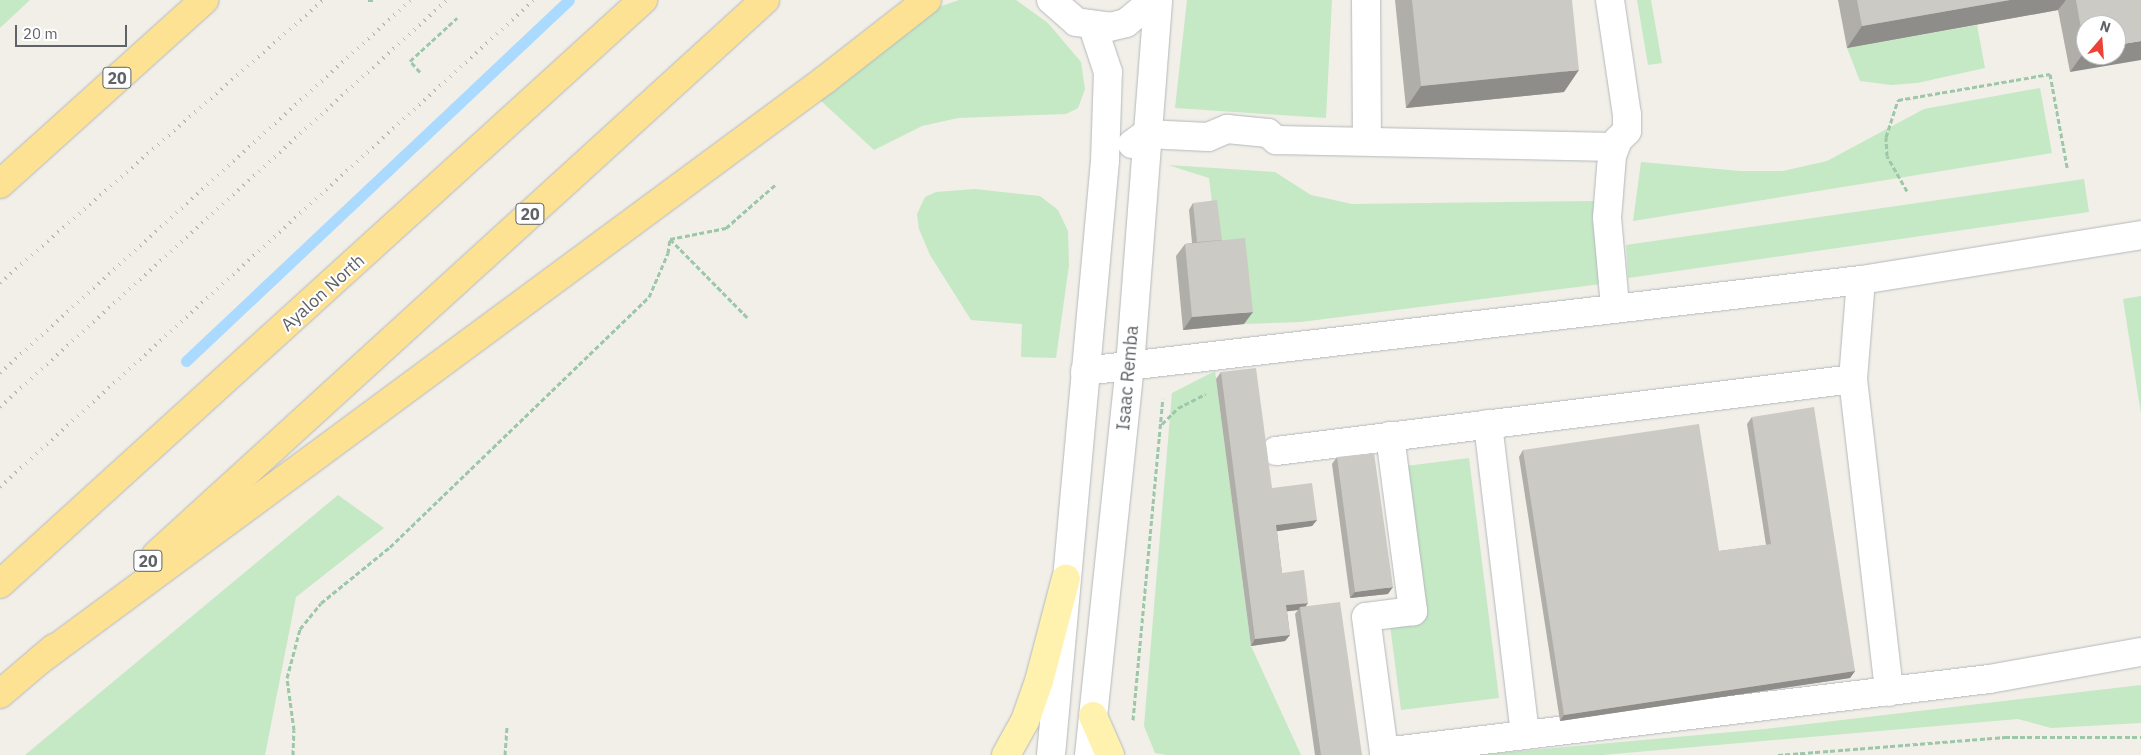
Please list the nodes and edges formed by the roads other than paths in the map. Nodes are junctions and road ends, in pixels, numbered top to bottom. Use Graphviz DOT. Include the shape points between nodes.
graph roads {
  1 [pos="204,0"];
  2 [pos="643,0"];
  3 [pos="765,0"];
  4 [pos="927,0"];
  5 [pos="1051,0"];
  6 [pos="1153,0"];
  7 [pos="1158,0"];
  8 [pos="1366,0"];
  9 [pos="1610,0"];
  10 [pos="1093,27"];
  11 [pos="1146,134"];
  12 [pos="1367,142"];
  13 [pos="1615,148"];
  14 [pos="1105,162"];
  15 [pos="1143,164"];
  16 [pos="0,184"];
  17 [pos="2141,235"];
  18 [pos="1861,280"];
  19 [pos="1615,306"];
  20 [pos="1130,366"];
  21 [pos="1085,371"];
  22 [pos="1853,379"];
  23 [pos="1488,424"];
  24 [pos="1390,436"];
  25 [pos="1276,450"];
  26 [pos="1066,578"];
  27 [pos="0,584"];
  28 [pos="2141,652"];
  29 [pos="40,660"];
  30 [pos="1888,692"];
  31 [pos="0,694"];
  32 [pos="1092,716"];
  33 [pos="1525,734"];
  34 [pos="1006,755"];
  35 [pos="1051,755"];
  36 [pos="1089,755"];
  37 [pos="1110,755"];
  1 -- 16 [label="highway, 20"];
  2 -- 27 [label="highway, Ayalon North"];
  3 -- 29 [label="highway, 20"];
  4 -- 29 [label="highway" via="826,79"];
  5 -- 10 [label="street" via="1076,22"];
  6 -- 10 [label="street" via="1126,23"];
  7 -- 11 [label="street, Isaac Remba"];
  8 -- 12 [label="street"];
  9 -- 13 [label="street" via="1627,115 1627,131"];
  10 -- 14 [label="street" via="1108,72"];
  11 -- 12 [label="street" via="1208,137 1228,129 1268,133 1276,140"];
  11 -- 14 [label="street"];
  11 -- 15 [label="street, Isaac Remba"];
  12 -- 13 [label="street"];
  13 -- 19 [label="street" via="1607,218"];
  14 -- 15 [label="street"];
  14 -- 21 [label="street"];
  15 -- 20 [label="street, Isaac Remba"];
  17 -- 18 [label="street"];
  18 -- 19 [label="street"];
  18 -- 22 [label="street"];
  19 -- 20 [label="street"];
  20 -- 21 [label="street"];
  20 -- 32 [label="street, Isaac Remba"];
  21 -- 26 [label="street"];
  22 -- 23 [label="street"];
  22 -- 30 [label="street"];
  23 -- 24 [label="street"];
  23 -- 33 [label="street"];
  24 -- 25 [label="street"];
  24 -- 33 [label="street" via="1413,611 1366,617 1384,752"];
  26 -- 34 [label="main road" via="1040,680"];
  26 -- 35 [label="street"];
  28 -- 30 [label="street" via="1989,679"];
  29 -- 31 [label="highway, 20"];
  30 -- 33 [label="street"];
  32 -- 36 [label="street, Isaac Remba"];
  32 -- 37 [label="main road"];
}
